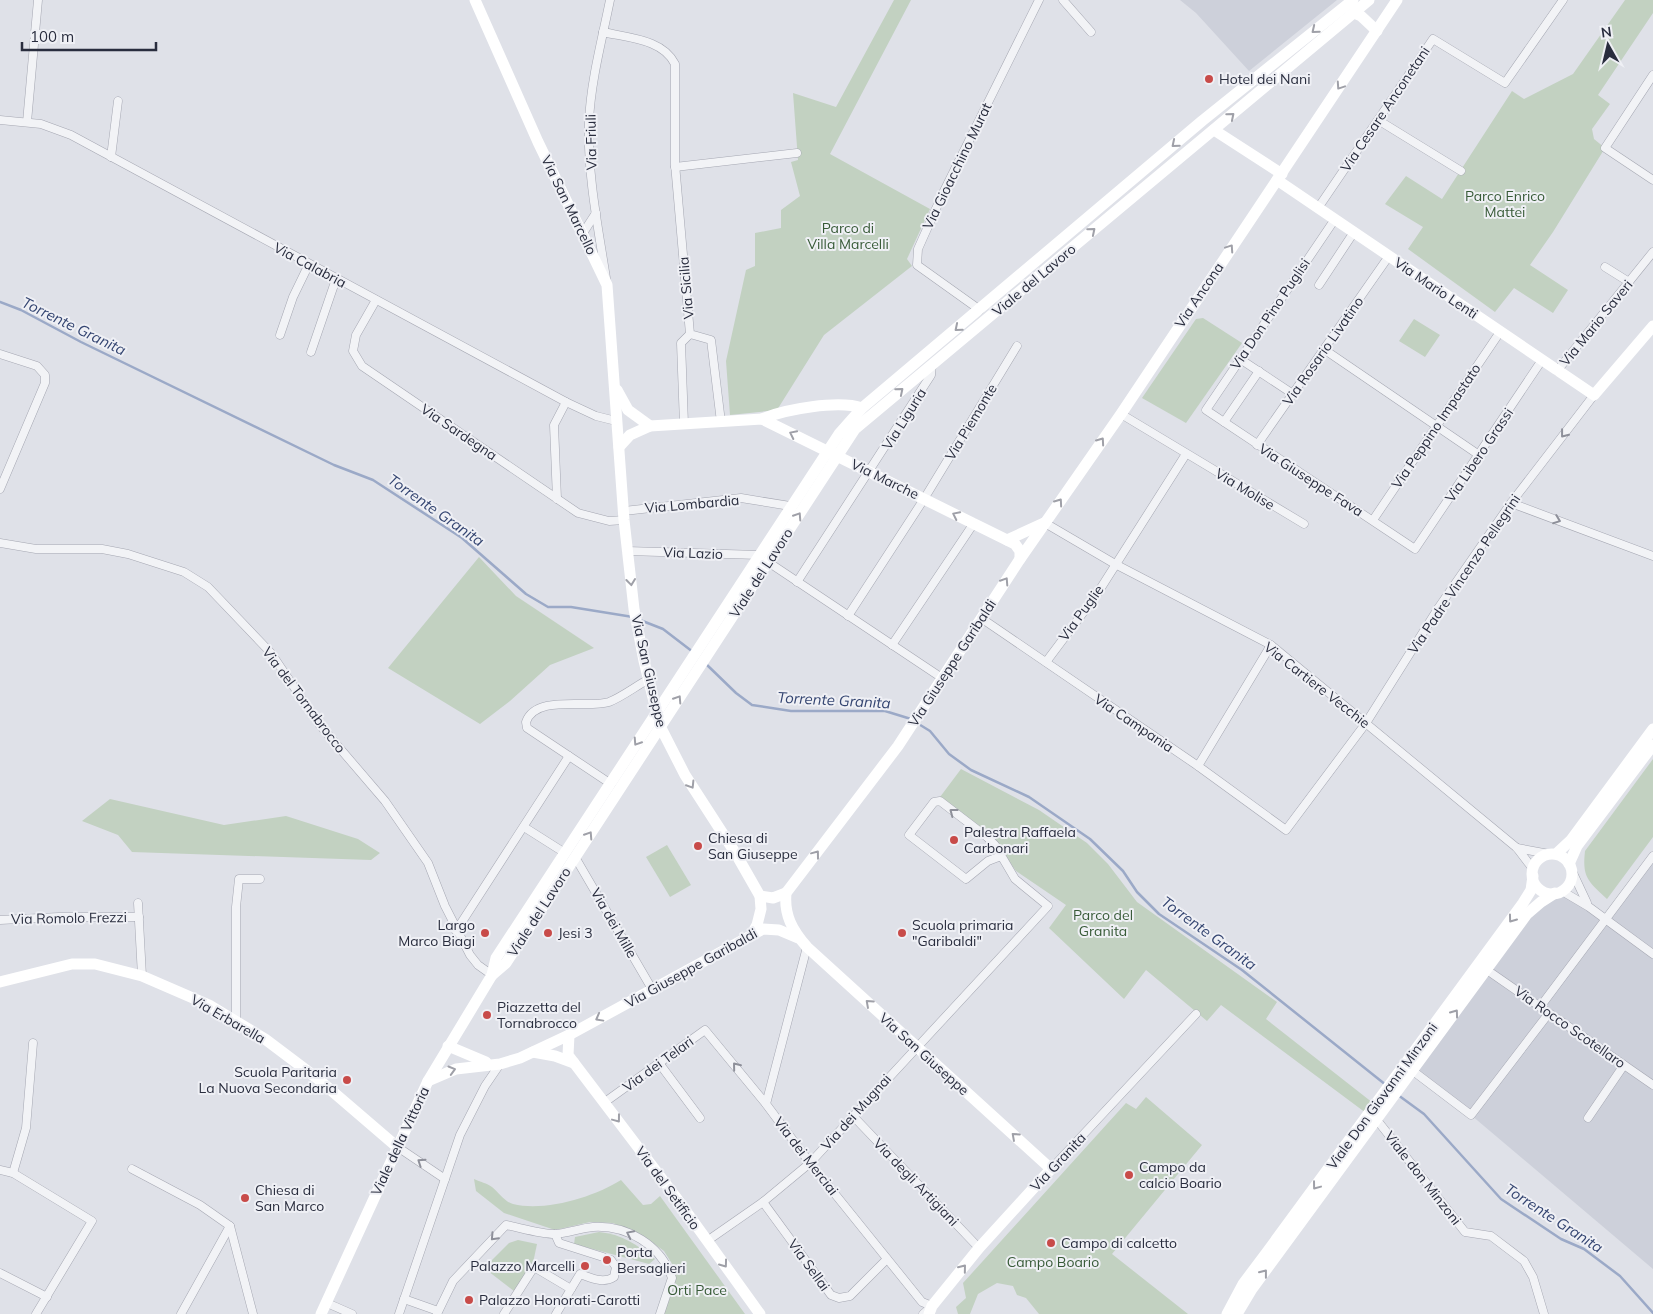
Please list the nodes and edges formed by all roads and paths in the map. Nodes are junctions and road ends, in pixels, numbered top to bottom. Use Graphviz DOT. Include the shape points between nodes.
graph roads {
  1 [pos="38,0"];
  2 [pos="474,0"];
  3 [pos="610,0"];
  4 [pos="1039,0"];
  5 [pos="1063,0"];
  6 [pos="1353,0"];
  7 [pos="1369,0"];
  8 [pos="1397,0"];
  9 [pos="1563,0"];
  10 [pos="1354,13"];
  11 [pos="1377,31"];
  12 [pos="603,32"];
  13 [pos="1090,32"];
  14 [pos="1653,74"];
  15 [pos="118,101"];
  16 [pos="0,120"];
  17 [pos="1378,120"];
  18 [pos="27,122"];
  19 [pos="1214,130"];
  20 [pos="797,153"];
  21 [pos="111,157"];
  22 [pos="675,167"];
  23 [pos="1462,171"];
  24 [pos="1280,177"];
  25 [pos="1653,180"];
  26 [pos="1318,208"];
  27 [pos="596,213"];
  28 [pos="1335,220"];
  29 [pos="1354,232"];
  30 [pos="582,233"];
  31 [pos="1653,252"];
  32 [pos="1390,256"];
  33 [pos="309,264"];
  34 [pos="1605,267"];
  35 [pos="336,279"];
  36 [pos="1629,282"];
  37 [pos="608,285"];
  38 [pos="1318,285"];
  39 [pos="376,300"];
  40 [pos="980,310"];
  41 [pos="1653,326"];
  42 [pos="1500,332"];
  43 [pos="690,334"];
  44 [pos="280,335"];
  45 [pos="1018,346"];
  46 [pos="1325,350"];
  47 [pos="311,352"];
  48 [pos="0,354"];
  49 [pos="1240,359"];
  50 [pos="1542,360"];
  51 [pos="932,364"];
  52 [pos="1557,370"];
  53 [pos="1259,371"];
  54 [pos="615,384"];
  55 [pos="1293,394"];
  56 [pos="1594,396"];
  57 [pos="566,402"];
  58 [pos="862,408"];
  59 [pos="1206,410"];
  60 [pos="1121,414"];
  61 [pos="637,418"];
  62 [pos="762,419"];
  63 [pos="616,421"];
  64 [pos="721,422"];
  65 [pos="1224,422"];
  66 [pos="684,424"];
  67 [pos="1436,425"];
  68 [pos="650,426"];
  69 [pos="1257,445"];
  70 [pos="619,446"];
  71 [pos="832,453"];
  72 [pos="1186,454"];
  73 [pos="1479,455"];
  74 [pos="870,472"];
  75 [pos="0,489"];
  76 [pos="557,499"];
  77 [pos="924,499"];
  78 [pos="1511,503"];
  79 [pos="790,506"];
  80 [pos="624,516"];
  81 [pos="1373,520"];
  82 [pos="974,523"];
  83 [pos="1045,523"];
  84 [pos="1304,524"];
  85 [pos="1007,540"];
  86 [pos="0,543"];
  87 [pos="1415,549"];
  88 [pos="627,551"];
  89 [pos="1653,556"];
  90 [pos="763,558"];
  91 [pos="1020,559"];
  92 [pos="1115,564"];
  93 [pos="797,582"];
  94 [pos="848,616"];
  95 [pos="981,618"];
  96 [pos="892,645"];
  97 [pos="1271,645"];
  98 [pos="1046,662"];
  99 [pos="687,675"];
  100 [pos="649,678"];
  101 [pos="942,678"];
  102 [pos="658,710"];
  103 [pos="1366,723"];
  104 [pos="660,726"];
  105 [pos="1653,729"];
  106 [pos="1653,745"];
  107 [pos="569,756"];
  108 [pos="1198,766"];
  109 [pos="610,784"];
  110 [pos="524,827"];
  111 [pos="1286,830"];
  112 [pos="1517,848"];
  113 [pos="1552,854"];
  114 [pos="570,855"];
  115 [pos="1001,856"];
  116 [pos="1653,856"];
  117 [pos="1571,868"];
  118 [pos="1533,873"];
  119 [pos="260,880"];
  120 [pos="1559,892"];
  121 [pos="786,893"];
  122 [pos="760,896"];
  123 [pos="138,903"];
  124 [pos="1589,907"];
  125 [pos="139,917"];
  126 [pos="1606,919"];
  127 [pos="0,920"];
  128 [pos="456,931"];
  129 [pos="752,934"];
  130 [pos="798,938"];
  131 [pos="807,947"];
  132 [pos="1653,954"];
  133 [pos="1487,970"];
  134 [pos="492,975"];
  135 [pos="142,976"];
  136 [pos="0,982"];
  137 [pos="652,989"];
  138 [pos="1540,1006"];
  139 [pos="1549,1013"];
  140 [pos="1196,1014"];
  141 [pos="236,1020"];
  142 [pos="569,1035"];
  143 [pos="33,1043"];
  144 [pos="448,1046"];
  145 [pos="916,1046"];
  146 [pos="532,1052"];
  147 [pos="574,1063"];
  148 [pos="660,1063"];
  149 [pos="500,1064"];
  150 [pos="479,1065"];
  151 [pos="1624,1065"];
  152 [pos="1412,1071"];
  153 [pos="1402,1078"];
  154 [pos="489,1079"];
  155 [pos="428,1081"];
  156 [pos="1653,1085"];
  157 [pos="605,1102"];
  158 [pos="766,1104"];
  159 [pos="1381,1108"];
  160 [pos="853,1116"];
  161 [pos="700,1118"];
  162 [pos="1588,1118"];
  163 [pos="1377,1120"];
  164 [pos="396,1146"];
  165 [pos="810,1163"];
  166 [pos="132,1169"];
  167 [pos="1051,1169"];
  168 [pos="0,1170"];
  169 [pos="13,1173"];
  170 [pos="445,1179"];
  171 [pos="763,1202"];
  172 [pos="230,1226"];
  173 [pos="555,1234"];
  174 [pos="707,1241"];
  175 [pos="979,1248"];
  176 [pos="603,1257"];
  177 [pos="887,1259"];
  178 [pos="611,1260"];
  179 [pos="0,1273"];
  180 [pos="571,1289"];
  181 [pos="48,1297"];
  182 [pos="404,1299"];
  183 [pos="327,1303"];
  184 [pos="930,1310"];
  185 [pos="437,1312"];
  186 [pos="36,1314"];
  187 [pos="181,1314"];
  188 [pos="253,1314"];
  189 [pos="321,1314"];
  190 [pos="352,1314"];
  191 [pos="399,1314"];
  192 [pos="504,1314"];
  193 [pos="556,1314"];
  194 [pos="660,1314"];
  195 [pos="760,1314"];
  196 [pos="923,1314"];
  197 [pos="1228,1314"];
  198 [pos="1237,1314"];
  199 [pos="1544,1314"];
  1 -- 18 [label="street"];
  2 -- 30 [label="main road, Via San Marcello"];
  3 -- 12 [label="street, Via Friuli"];
  4 -- 40 [label="street, Via Gioacchino Murat" via="918,249 917,265"];
  5 -- 13 [label="street"];
  6 -- 40 [label="main road, Viale del Lavoro, one-way" via="1202,121"];
  7 -- 10 [label="main road, Viale del Lavoro"];
  8 -- 11 [label="main road, Via Ancona"];
  9 -- 17 [label="street, Via Cesare Anconetani" via="1505,83 1434,39"];
  10 -- 11 [label="main road"];
  19 -- 10 [label="main road, Viale del Lavoro, one-way"];
  11 -- 24 [label="main road, Via Ancona, one-way"];
  12 -- 22 [label="street, Via Sicilia" via="657,45 671,55 675,64"];
  12 -- 27 [label="street, Via Friuli" via="589,121"];
  14 -- 25 [label="street" via="1605,148"];
  15 -- 21 [label="street"];
  16 -- 18 [label="street, Via Calabria"];
  17 -- 23 [label="street"];
  17 -- 26 [label="street, Via Cesare Anconetani"];
  18 -- 21 [label="street, Via Calabria" via="56,129"];
  19 -- 24 [label="main road, Via Mario Lenti"];
  51 -- 19 [label="main road, Viale del Lavoro, one-way"];
  20 -- 22 [label="street"];
  21 -- 33 [label="street, Via Calabria"];
  22 -- 43 [label="street, Via Sicilia"];
  24 -- 26 [label="main road, Via Mario Lenti"];
  60 -- 24 [label="main road, Via Ancona, one-way"];
  26 -- 28 [label="main road, Via Mario Lenti"];
  27 -- 30 [label="street"];
  27 -- 37 [label="street, Via Friuli"];
  28 -- 29 [label="main road, Via Mario Lenti"];
  28 -- 49 [label="street, Via Don Pino Puglisi"];
  29 -- 32 [label="main road, Via Mario Lenti"];
  29 -- 38 [label="street"];
  30 -- 37 [label="main road, Via San Marcello"];
  31 -- 36 [label="street, Via Mario Saveri"];
  32 -- 42 [label="main road, Via Mario Lenti"];
  32 -- 46 [label="street, Via Rosario Livatino"];
  33 -- 35 [label="street, Via Calabria"];
  33 -- 44 [label="street"];
  34 -- 36 [label="street"];
  35 -- 39 [label="street, Via Calabria"];
  35 -- 47 [label="street"];
  36 -- 52 [label="street, Via Mario Saveri"];
  37 -- 54 [label="main road, Via San Marcello"];
  39 -- 57 [label="street, Via Calabria"];
  39 -- 76 [label="street, Via Sardegna" via="356,335 353,351 362,366"];
  40 -- 58 [label="main road, Viale del Lavoro, one-way"];
  41 -- 56 [label="main road, Via Padre Vincenzo Pellegrini"];
  42 -- 50 [label="main road, Via Mario Lenti"];
  42 -- 67 [label="street, Via Peppino Impastato"];
  43 -- 64 [label="street, Via Sicilia" via="711,340"];
  43 -- 66 [label="street" via="681,343"];
  45 -- 77 [label="street, Via Piemonte"];
  46 -- 55 [label="street, Via Rosario Livatino"];
  46 -- 67 [label="street"];
  48 -- 75 [label="street" via="30,363 45,375 45,383"];
  49 -- 53 [label="street"];
  49 -- 59 [label="street, Via Don Pino Puglisi"];
  50 -- 52 [label="main road, Via Mario Lenti"];
  50 -- 73 [label="street, Via Libero Grassi"];
  71 -- 51 [label="main road, Viale del Lavoro, one-way" via="863,421"];
  51 -- 74 [label="street, Via Liguria" via="931,375"];
  52 -- 56 [label="main road, Via Mario Lenti"];
  53 -- 55 [label="street"];
  53 -- 65 [label="street"];
  54 -- 61 [label="main road" via="623,402"];
  54 -- 63 [label="main road, Via San Marcello"];
  55 -- 69 [label="street, Via Rosario Livatino"];
  56 -- 78 [label="street, Via Padre Vincenzo Pellegrini, one-way"];
  57 -- 63 [label="street, Via Calabria"];
  57 -- 76 [label="street" via="554,425"];
  58 -- 62 [label="main road" via="852,404 784,412"];
  58 -- 71 [label="main road, Viale del Lavoro" via="847,424"];
  59 -- 65 [label="street, Via Giuseppe Fava"];
  60 -- 72 [label="street, Via Molise"];
  83 -- 60 [label="main road, Via Ancona, one-way"];
  61 -- 63 [label="main road"];
  61 -- 68 [label="main road"];
  62 -- 64 [label="main road"];
  71 -- 62 [label="main road, Via Marche, one-way"];
  63 -- 70 [label="main road, Via San Giuseppe"];
  64 -- 66 [label="main road"];
  65 -- 69 [label="street, Via Giuseppe Fava"];
  66 -- 68 [label="main road"];
  67 -- 73 [label="street"];
  67 -- 81 [label="street, Via Peppino Impastato"];
  68 -- 70 [label="main road" via="630,435"];
  69 -- 81 [label="street, Via Giuseppe Fava"];
  70 -- 80 [label="main road, Via San Giuseppe"];
  71 -- 74 [label="main road, Via Marche"];
  71 -- 79 [label="main road, Viale del Lavoro"];
  90 -- 71 [label="main road, Viale del Lavoro, one-way"];
  72 -- 84 [label="street, Via Molise"];
  72 -- 92 [label="street"];
  73 -- 87 [label="street, Via Libero Grassi"];
  74 -- 77 [label="main road, Via Marche"];
  74 -- 93 [label="street, Via Liguria"];
  76 -- 80 [label="street, Via Sardegna" via="578,513 609,521"];
  82 -- 77 [label="main road, Via Marche, one-way"];
  77 -- 94 [label="street, Via Piemonte"];
  78 -- 89 [label="street, one-way"];
  78 -- 103 [label="street, Via Padre Vincenzo Pellegrini" via="1439,607"];
  79 -- 80 [label="street, Via Lombardia" via="741,498"];
  79 -- 90 [label="main road, Viale del Lavoro"];
  80 -- 88 [label="main road, Via San Giuseppe"];
  81 -- 87 [label="street, Via Giuseppe Fava"];
  82 -- 85 [label="main road, Via Marche"];
  82 -- 96 [label="street"];
  83 -- 85 [label="main road"];
  83 -- 91 [label="main road, Via Ancona"];
  83 -- 92 [label="street, Via Cartiere Vecchie"];
  85 -- 91 [label="main road, Via Marche" via="1018,548"];
  86 -- 128 [label="street, Via del Tornabrocco" via="36,549 102,550 128,554 184,572 208,587 281,665 319,724 385,801 428,863"];
  88 -- 90 [label="street, Via Lazio"];
  88 -- 100 [label="main road, Via San Giuseppe, one-way" via="634,609"];
  90 -- 93 [label="street"];
  90 -- 99 [label="main road, Viale del Lavoro"];
  95 -- 91 [label="main road, Via Giuseppe Garibaldi, one-way"];
  92 -- 97 [label="street, Via Cartiere Vecchie"];
  92 -- 98 [label="street, Via Puglie" via="1097,594"];
  93 -- 94 [label="street"];
  94 -- 96 [label="street"];
  95 -- 98 [label="street, Via Campania"];
  95 -- 101 [label="main road, Via Giuseppe Garibaldi"];
  96 -- 101 [label="street"];
  97 -- 103 [label="street, Via Cartiere Vecchie"];
  97 -- 108 [label="street"];
  98 -- 108 [label="street, Via Campania"];
  99 -- 102 [label="main road, Viale del Lavoro"];
  104 -- 99 [label="main road, Viale del Lavoro, one-way"];
  100 -- 102 [label="main road, Via San Giuseppe"];
  100 -- 107 [label="street" via="610,702 552,705 531,715 526,722 527,728"];
  121 -- 101 [label="main road, Via Giuseppe Garibaldi, one-way" via="898,746"];
  102 -- 104 [label="main road, Via San Giuseppe"];
  102 -- 109 [label="main road, Viale del Lavoro, one-way"];
  103 -- 111 [label="street, Via Padre Vincenzo Pellegrini"];
  103 -- 112 [label="street, Via Cartiere Vecchie"];
  114 -- 104 [label="main road, Viale del Lavoro, one-way"];
  104 -- 122 [label="main road, Via San Giuseppe, one-way" via="685,775"];
  105 -- 113 [label="main road, Viale Don Giovanni Minzoni" via="1571,840"];
  106 -- 117 [label="main road, Viale Don Giovanni Minzoni" via="1577,846"];
  107 -- 109 [label="street"];
  107 -- 110 [label="street"];
  108 -- 111 [label="street, Via Campania"];
  109 -- 114 [label="main road, Viale del Lavoro"];
  110 -- 114 [label="street"];
  110 -- 128 [label="street"];
  112 -- 113 [label="street, Via Cartiere Vecchie"];
  112 -- 118 [label="street, Via Cartiere Vecchie"];
  113 -- 117 [label="main road"];
  113 -- 118 [label="main road, Viale Don Giovanni Minzoni" via="1539,859"];
  114 -- 134 [label="main road, Viale del Lavoro" via="506,963"];
  114 -- 137 [label="street, Via dei Mille"];
  115 -- 115 [label="street, one-way" via="987,837 940,801 934,802 909,835 966,879 988,861"];
  115 -- 145 [label="street, Via dei Mugnai" via="1015,879 1048,906"];
  116 -- 126 [label="street"];
  117 -- 120 [label="main road, Viale Don Giovanni Minzoni" via="1570,883"];
  117 -- 124 [label="street"];
  118 -- 120 [label="main road" via="1534,882 1543,891"];
  118 -- 153 [label="main road, Viale Don Giovanni Minzoni, one-way" via="1531,890 1523,903"];
  119 -- 141 [label="street" via="239,879"];
  120 -- 124 [label="street"];
  120 -- 133 [label="main road, Viale Don Giovanni Minzoni" via="1540,902 1528,914"];
  121 -- 122 [label="main road" via="773,898"];
  121 -- 130 [label="main road" via="788,922"];
  122 -- 129 [label="main road" via="761,909"];
  123 -- 125 [label="street, Via Romolo Frezzi"];
  124 -- 126 [label="street"];
  125 -- 127 [label="street, Via Romolo Frezzi"];
  125 -- 135 [label="street, Via Romolo Frezzi"];
  126 -- 132 [label="street"];
  126 -- 138 [label="street"];
  128 -- 134 [label="street, Via del Tornabrocco" via="474,962"];
  129 -- 130 [label="main road, Via Giuseppe Garibaldi" via="770,929"];
  129 -- 137 [label="main road, Via Giuseppe Garibaldi"];
  130 -- 131 [label="main road, Via San Giuseppe"];
  145 -- 131 [label="main road, Via San Giuseppe, one-way"];
  131 -- 158 [label="street, Via dei Merciai"];
  133 -- 138 [label="street, Via Rocco Scotellaro"];
  152 -- 133 [label="main road, Viale Don Giovanni Minzoni, one-way"];
  134 -- 144 [label="main road, Viale della Vittoria"];
  135 -- 136 [label="main road, Via Erbarella" via="95,964 72,964"];
  135 -- 141 [label="main road, Via Erbarella"];
  137 -- 142 [label="main road, Via Giuseppe Garibaldi, one-way"];
  138 -- 139 [label="street, Via Rocco Scotellaro"];
  139 -- 151 [label="street, Via Rocco Scotellaro"];
  139 -- 152 [label="street" via="1471,1115"];
  140 -- 167 [label="street, Via Granita"];
  141 -- 164 [label="main road, Via Erbarella" via="318,1078"];
  142 -- 146 [label="main road, Via Giuseppe Garibaldi"];
  142 -- 147 [label="main road, Via del Setificio" via="568,1056"];
  143 -- 169 [label="street" via="26,1128"];
  144 -- 149 [label="main road" via="471,1057"];
  144 -- 155 [label="main road, Viale della Vittoria"];
  145 -- 160 [label="street, Via dei Mugnai"];
  167 -- 145 [label="main road, Via San Giuseppe, one-way"];
  146 -- 147 [label="main road"];
  146 -- 149 [label="main road, Via Giuseppe Garibaldi"];
  147 -- 157 [label="main road, Via del Setificio"];
  148 -- 157 [label="street, Via dei Telari"];
  158 -- 148 [label="street, Via dei Telari, one-way" via="705,1030"];
  148 -- 161 [label="street"];
  149 -- 150 [label="main road"];
  149 -- 154 [label="street"];
  150 -- 154 [label="street"];
  155 -- 150 [label="main road, one-way" via="456,1069"];
  151 -- 156 [label="street, Via Rocco Scotellaro"];
  151 -- 162 [label="street"];
  152 -- 153 [label="main road, Viale Don Giovanni Minzoni"];
  153 -- 159 [label="main road, Viale Don Giovanni Minzoni"];
  154 -- 170 [label="street" via="460,1135"];
  155 -- 164 [label="main road, Viale della Vittoria"];
  157 -- 174 [label="main road, Via del Setificio, one-way"];
  158 -- 165 [label="street, Via dei Merciai"];
  159 -- 163 [label="main road, Viale Don Giovanni Minzoni"];
  159 -- 197 [label="main road, Viale Don Giovanni Minzoni, one-way" via="1244,1284"];
  160 -- 165 [label="street, Via dei Mugnai"];
  160 -- 175 [label="street, Via degli Artigiani"];
  198 -- 163 [label="main road, Viale Don Giovanni Minzoni, one-way"];
  163 -- 199 [label="street, Viale don Minzoni" via="1464,1232 1491,1236 1524,1262 1534,1277"];
  170 -- 164 [label="street, one-way"];
  164 -- 183 [label="main road, Viale della Vittoria"];
  165 -- 171 [label="street, Via dei Mugnai"];
  165 -- 177 [label="street, Via dei Merciai"];
  166 -- 172 [label="street" via="200,1204"];
  167 -- 175 [label="main road, Via Granita"];
  168 -- 169 [label="street"];
  169 -- 181 [label="street" via="92,1221"];
  170 -- 182 [label="street"];
  171 -- 174 [label="street, Via dei Mugnai"];
  171 -- 177 [label="street, Via Sellai" via="831,1295 839,1298 850,1296"];
  172 -- 187 [label="street"];
  172 -- 188 [label="street"];
  173 -- 176 [label="street" via="559,1244"];
  173 -- 185 [label="street, one-way" via="506,1226 453,1281"];
  194 -- 173 [label="street, one-way" via="672,1278 660,1254 628,1232 611,1227"];
  174 -- 195 [label="main road, Via del Setificio, one-way"];
  184 -- 175 [label="main road, Via Granita, one-way"];
  177 -- 184 [label="street, Via dei Merciai"];
  178 -- 180 [label="street" via="616,1268 614,1277 601,1281 580,1274"];
  179 -- 181 [label="street"];
  180 -- 192 [label="street" via="534,1267"];
  180 -- 193 [label="street"];
  181 -- 186 [label="street"];
  182 -- 185 [label="street"];
  182 -- 191 [label="street"];
  183 -- 189 [label="main road, Viale della Vittoria"];
  183 -- 190 [label="street"];
  184 -- 196 [label="street, Via Granita"];
}
